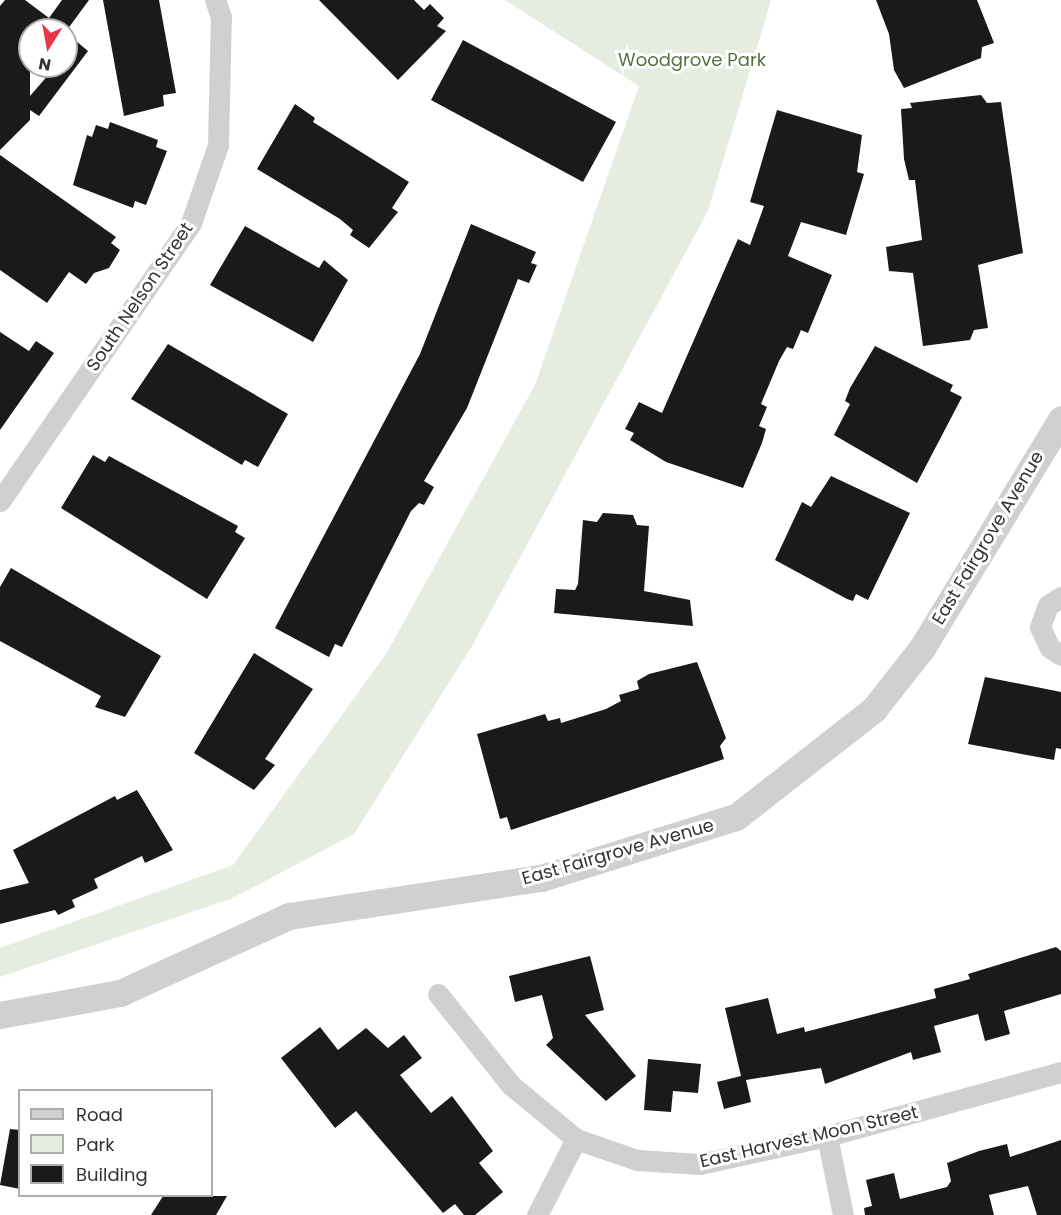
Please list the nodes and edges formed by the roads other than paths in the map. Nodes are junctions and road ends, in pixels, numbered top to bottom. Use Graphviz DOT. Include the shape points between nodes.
graph roads {
  1 [pos="215,0"];
  2 [pos="1061,419"];
  3 [pos="0,501"];
  4 [pos="1061,597"];
  5 [pos="1061,655"];
  6 [pos="438,994"];
  7 [pos="0,1015"];
  8 [pos="1061,1072"];
  9 [pos="828,1136"];
  10 [pos="576,1139"];
  11 [pos="537,1215"];
  12 [pos="843,1215"];
  1 -- 3 [label="street, South Nelson Street" via="221,17 218,145 191,223"];
  2 -- 7 [label="street, East Fairgrove Avenue" via="922,648 874,709 736,817 541,878 289,916 120,993"];
  4 -- 5 [label="street" via="1048,605 1040,627 1050,648"];
  6 -- 10 [label="street, East Harvest Moon Street" via="511,1085"];
  8 -- 9 [label="street, East Harvest Moon Street"];
  9 -- 10 [label="street, East Harvest Moon Street" via="700,1164 637,1160"];
  9 -- 12 [label="street"];
  10 -- 11 [label="street"];
}
